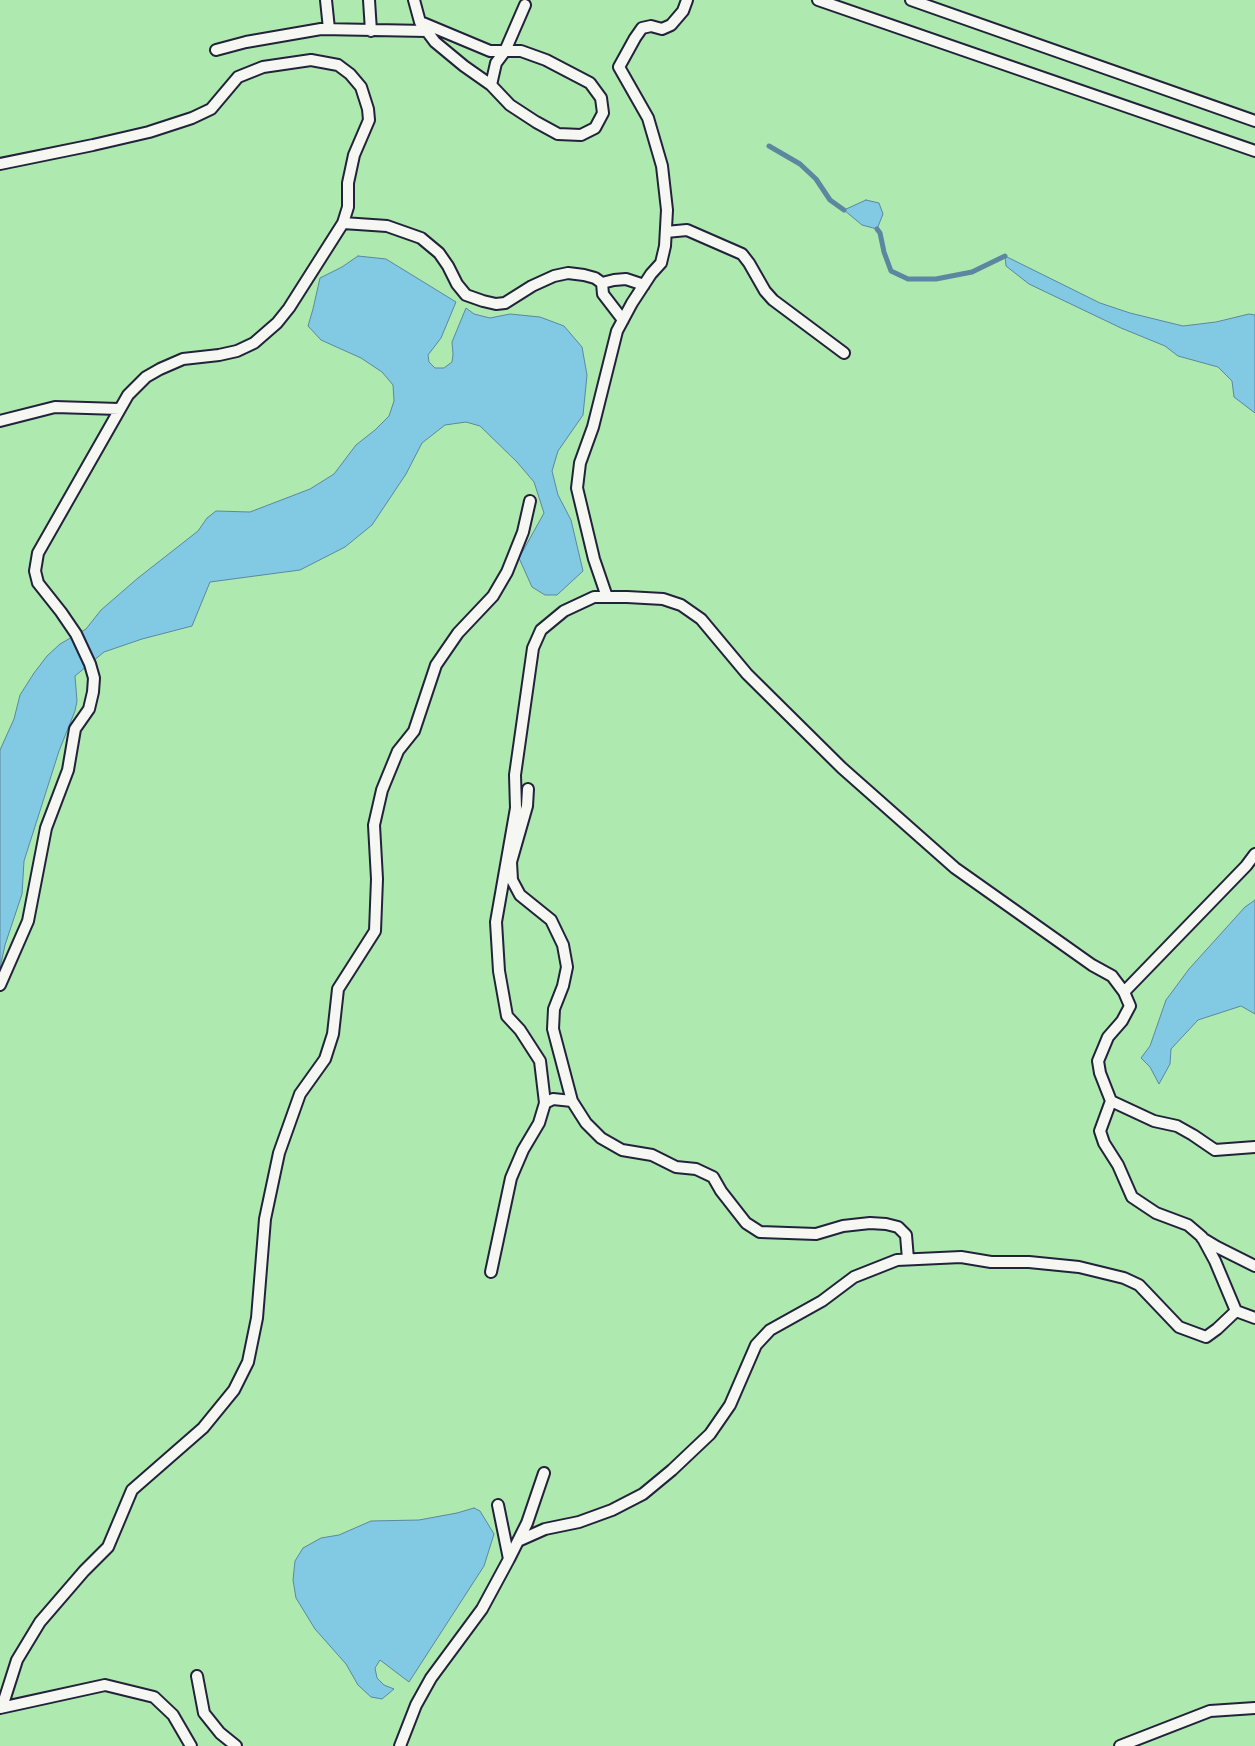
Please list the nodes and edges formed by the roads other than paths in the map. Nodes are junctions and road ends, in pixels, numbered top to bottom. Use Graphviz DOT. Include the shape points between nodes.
graph roads {
  1 [pos="326,0"];
  2 [pos="369,0"];
  3 [pos="414,0"];
  4 [pos="687,0"];
  5 [pos="818,0"];
  6 [pos="911,0"];
  7 [pos="525,5"];
  8 [pos="420,22"];
  9 [pos="330,29"];
  10 [pos="371,30"];
  11 [pos="427,32"];
  12 [pos="216,50"];
  13 [pos="505,51"];
  14 [pos="491,85"];
  15 [pos="1255,121"];
  16 [pos="1255,151"];
  17 [pos="0,164"];
  18 [pos="343,223"];
  19 [pos="666,232"];
  20 [pos="602,283"];
  21 [pos="644,285"];
  22 [pos="623,320"];
  23 [pos="844,353"];
  24 [pos="119,410"];
  25 [pos="0,421"];
  26 [pos="530,501"];
  27 [pos="607,597"];
  28 [pos="528,789"];
  29 [pos="1255,854"];
  30 [pos="0,985"];
  31 [pos="1124,992"];
  32 [pos="572,1101"];
  33 [pos="1111,1101"];
  34 [pos="545,1103"];
  35 [pos="1255,1147"];
  36 [pos="1202,1237"];
  37 [pos="908,1259"];
  38 [pos="1255,1266"];
  39 [pos="491,1272"];
  40 [pos="1236,1311"];
  41 [pos="1255,1318"];
  42 [pos="544,1473"];
  43 [pos="498,1505"];
  44 [pos="518,1541"];
  45 [pos="509,1558"];
  46 [pos="197,1676"];
  47 [pos="1,1707"];
  48 [pos="1255,1708"];
  49 [pos="191,1746"];
  50 [pos="236,1746"];
  51 [pos="400,1746"];
  52 [pos="1120,1746"];
  1 -- 9 [label="lane"];
  2 -- 10 [label="lane"];
  3 -- 8 [label="lane"];
  4 -- 19 [label="lane" via="683,11 671,25 662,29 642,28 619,67 648,118 662,166"];
  5 -- 16 [label="lane"];
  6 -- 15 [label="lane"];
  7 -- 13 [label="lane"];
  8 -- 11 [label="lane"];
  8 -- 13 [label="lane" via="490,52"];
  9 -- 10 [label="lane"];
  9 -- 12 [label="lane"];
  10 -- 11 [label="lane"];
  11 -- 14 [label="lane" via="435,42"];
  13 -- 14 [label="lane" via="496,63"];
  13 -- 14 [label="lane" via="522,51 538,57 590,83 601,98 603,113 595,128 581,135 558,134 510,105"];
  17 -- 18 [label="lane" via="140,134 192,118 211,109 238,78 263,68 311,60 338,65 350,74 361,87 368,109 369,120 354,155"];
  18 -- 20 [label="lane" via="387,226 421,238 439,253 466,295 483,301 505,303 543,280 568,273 595,278"];
  18 -- 24 [label="lane" via="289,308 254,343 237,351 183,359 160,369 146,377 128,395"];
  19 -- 21 [label="lane" via="661,263"];
  19 -- 23 [label="lane" via="687,230 742,254 773,300"];
  20 -- 21 [label="lane" via="626,279"];
  20 -- 22 [label="lane" via="603,294"];
  21 -- 22 [label="lane"];
  22 -- 27 [label="lane" via="617,331 593,427 580,463 577,488"];
  24 -- 25 [label="lane" via="55,407"];
  24 -- 30 [label="lane" via="38,553 35,571 38,583 76,634 90,664 93,692 89,709 75,729 68,770 46,828 28,921"];
  26 -- 47 [label="lane" via="523,532 507,572 493,596 458,633 436,665 414,731 398,751 382,790 374,825 376,931 338,989 333,1034 325,1059 300,1094 279,1153 266,1219 257,1318 248,1362 234,1390 203,1428 132,1490 108,1547 40,1622 17,1660"];
  27 -- 31 [label="lane" via="664,599 681,605 701,620 747,674 835,761 954,868 1112,976"];
  27 -- 34 [label="lane" via="594,597 564,611 542,630 534,648 515,776 516,808 496,922 499,971 507,1016 540,1061"];
  28 -- 32 [label="lane" via="527,806 511,862 512,880 520,895 551,920 563,945 567,967 554,1009 553,1030"];
  29 -- 31 [label="lane"];
  31 -- 33 [label="lane" via="1130,1006 1108,1037 1098,1061"];
  32 -- 34 [label="lane" via="553,1099"];
  32 -- 37 [label="lane" via="586,1123 601,1138 622,1150 652,1155 676,1167 696,1168 712,1177 746,1223 760,1232 816,1234 843,1226 886,1224 898,1227 906,1235"];
  33 -- 35 [label="lane" via="1154,1121 1177,1126 1215,1150"];
  33 -- 36 [label="lane" via="1100,1131 1132,1197 1156,1213 1188,1225"];
  34 -- 39 [label="lane" via="539,1123 511,1178"];
  36 -- 38 [label="lane"];
  36 -- 40 [label="lane"];
  37 -- 40 [label="lane" via="961,1257 991,1262 1030,1262 1079,1267 1124,1278 1139,1286 1179,1327 1206,1337"];
  37 -- 44 [label="lane" via="897,1260 854,1277 822,1301 770,1330 756,1345 730,1405 710,1434 643,1494 612,1510 579,1522 545,1529"];
  40 -- 41 [label="lane"];
  42 -- 44 [label="lane" via="528,1523"];
  43 -- 45 [label="lane"];
  44 -- 45 [label="lane"];
  45 -- 51 [label="lane" via="482,1609 431,1678"];
  46 -- 50 [label="lane" via="204,1713"];
  47 -- 49 [label="lane" via="105,1685 154,1697 173,1715"];
  48 -- 52 [label="lane" via="1210,1711"];
}
